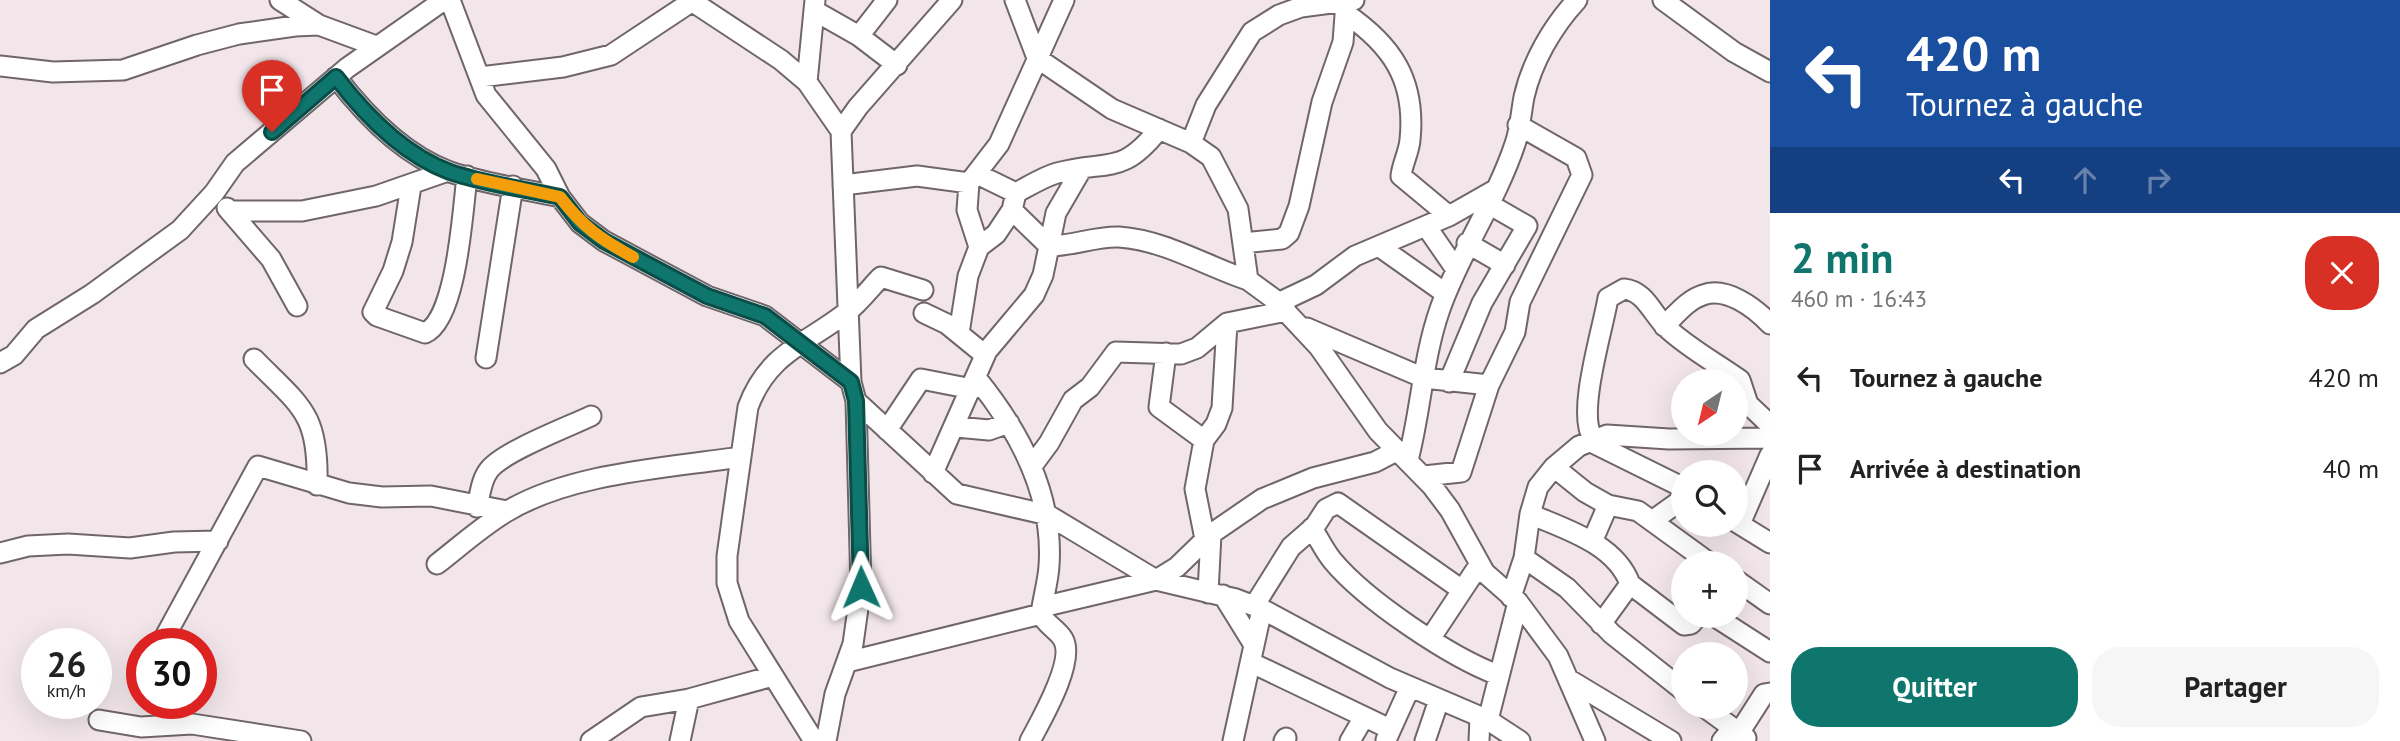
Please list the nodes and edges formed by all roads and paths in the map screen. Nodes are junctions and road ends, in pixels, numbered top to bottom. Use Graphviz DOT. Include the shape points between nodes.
graph roads {
  1 [pos="280,0"];
  2 [pos="444,0"];
  3 [pos="450,0"];
  4 [pos="887,0"];
  5 [pos="952,0"];
  6 [pos="1015,0"];
  7 [pos="1064,0"];
  8 [pos="1577,0"];
  9 [pos="1663,0"];
  10 [pos="690,1"];
  11 [pos="1348,5"];
  12 [pos="815,6"];
  13 [pos="319,25"];
  14 [pos="859,36"];
  15 [pos="376,46"];
  16 [pos="1037,58"];
  17 [pos="897,65"];
  18 [pos="0,66"];
  19 [pos="1770,72"];
  20 [pos="336,77"];
  21 [pos="480,77"];
  22 [pos="807,82"];
  23 [pos="1518,125"];
  24 [pos="1159,129"];
  25 [pos="841,131"];
  26 [pos="1191,142"];
  27 [pos="1081,170"];
  28 [pos="458,174"];
  29 [pos="973,178"];
  30 [pos="843,185"];
  31 [pos="411,186"];
  32 [pos="513,186"];
  33 [pos="214,193"];
  34 [pos="560,197"];
  35 [pos="1490,197"];
  36 [pos="1014,202"];
  37 [pos="230,211"];
  38 [pos="1449,216"];
  39 [pos="1426,226"];
  40 [pos="1242,243"];
  41 [pos="1467,243"];
  42 [pos="1049,246"];
  43 [pos="979,247"];
  44 [pos="1380,247"];
  45 [pos="1505,265"];
  46 [pos="1455,268"];
  47 [pos="1248,280"];
  48 [pos="923,290"];
  49 [pos="1445,293"];
  50 [pos="297,306"];
  51 [pos="848,311"];
  52 [pos="923,313"];
  53 [pos="1287,313"];
  54 [pos="1227,323"];
  55 [pos="1770,324"];
  56 [pos="1664,326"];
  57 [pos="959,333"];
  58 [pos="800,341"];
  59 [pos="1166,353"];
  60 [pos="985,355"];
  61 [pos="486,358"];
  62 [pos="254,359"];
  63 [pos="0,363"];
  64 [pos="1424,378"];
  65 [pos="1450,382"];
  66 [pos="974,384"];
  67 [pos="1489,385"];
  68 [pos="854,391"];
  69 [pos="591,416"];
  70 [pos="1009,423"];
  71 [pos="1770,425"];
  72 [pos="956,427"];
  73 [pos="887,430"];
  74 [pos="1770,438"];
  75 [pos="1204,440"];
  76 [pos="1591,440"];
  77 [pos="1403,455"];
  78 [pos="1770,455"];
  79 [pos="740,457"];
  80 [pos="1032,466"];
  81 [pos="1554,467"];
  82 [pos="933,473"];
  83 [pos="1424,476"];
  84 [pos="1671,481"];
  85 [pos="317,485"];
  86 [pos="1748,502"];
  87 [pos="1608,505"];
  88 [pos="477,507"];
  89 [pos="1671,507"];
  90 [pos="507,511"];
  91 [pos="1530,514"];
  92 [pos="1048,515"];
  93 [pos="1652,520"];
  94 [pos="1312,528"];
  95 [pos="1748,529"];
  96 [pos="1208,537"];
  97 [pos="218,541"];
  98 [pos="1592,542"];
  99 [pos="1770,542"];
  100 [pos="1694,551"];
  101 [pos="0,553"];
  102 [pos="1524,558"];
  103 [pos="437,564"];
  104 [pos="1479,565"];
  105 [pos="1156,580"];
  106 [pos="1630,584"];
  107 [pos="1748,588"];
  108 [pos="1462,590"];
  109 [pos="1216,594"];
  110 [pos="1514,599"];
  111 [pos="1770,604"];
  112 [pos="1258,607"];
  113 [pos="1042,610"];
  114 [pos="1671,615"];
  115 [pos="1601,624"];
  116 [pos="170,628"];
  117 [pos="1733,628"];
  118 [pos="1430,639"];
  119 [pos="1770,652"];
  120 [pos="1253,654"];
  121 [pos="848,662"];
  122 [pos="773,676"];
  123 [pos="1498,676"];
  124 [pos="1568,679"];
  125 [pos="1671,681"];
  126 [pos="1410,687"];
  127 [pos="1770,693"];
  128 [pos="688,699"];
  129 [pos="1439,700"];
  130 [pos="1364,717"];
  131 [pos="1484,718"];
  132 [pos="1717,719"];
  133 [pos="1388,735"];
  134 [pos="1736,736"];
  135 [pos="110,741"];
  136 [pos="301,741"];
  137 [pos="591,741"];
  138 [pos="680,741"];
  139 [pos="814,741"];
  140 [pos="826,741"];
  141 [pos="1030,741"];
  142 [pos="1233,741"];
  143 [pos="1350,741"];
  144 [pos="1425,741"];
  145 [pos="1479,741"];
  146 [pos="1520,741"];
  147 [pos="1595,741"];
  148 [pos="1671,741"];
  1 -- 13 [label="street"];
  2 -- 15 [label="street"];
  3 -- 21 [label="street"];
  4 -- 14 [label="street"];
  5 -- 17 [label="street"];
  6 -- 16 [label="street"];
  7 -- 16 [label="street"];
  8 -- 23 [label="street" via="1535,65"];
  9 -- 19 [label="street" via="1734,52"];
  10 -- 21 [label="street" via="611,55 563,67"];
  10 -- 22 [label="street"];
  11 -- 26 [label="street" via="1301,7 1252,32 1206,105"];
  11 -- 38 [label="street" via="1399,65 1411,125 1401,176"];
  11 -- 40 [label="street" via="1343,42 1322,102 1296,218 1282,239"];
  12 -- 14 [label="street"];
  12 -- 22 [label="street"];
  13 -- 15 [label="street"];
  13 -- 18 [label="street" via="239,34 123,70 53,72"];
  14 -- 17 [label="street"];
  15 -- 20 [label="street"];
  16 -- 24 [label="street" via="1096,100"];
  16 -- 29 [label="street" via="999,144"];
  17 -- 25 [label="street"];
  20 -- 28 [label="street" via="392,136"];
  20 -- 33 [label="street" via="235,163"];
  21 -- 34 [label="street" via="486,95 546,169"];
  22 -- 25 [label="street"];
  23 -- 35 [label="street" via="1515,144"];
  23 -- 67 [label="street" via="1576,158 1582,175 1520,302 1515,332"];
  24 -- 26 [label="street"];
  24 -- 27 [label="street" via="1132,158"];
  25 -- 30 [label="street"];
  26 -- 40 [label="street" via="1211,157 1231,193"];
  27 -- 36 [label="street" via="1053,174"];
  27 -- 42 [label="street" via="1056,213"];
  28 -- 31 [label="street"];
  28 -- 31 [label="street" via="453,281 439,318 425,332 373,312 402,242"];
  28 -- 32 [label="street"];
  29 -- 30 [label="street" via="918,176"];
  29 -- 36 [label="street"];
  29 -- 43 [label="street" via="967,210"];
  30 -- 51 [label="street"];
  31 -- 37 [label="street" via="302,211"];
  32 -- 34 [label="street"];
  32 -- 61 [label="street"];
  33 -- 37 [label="street"];
  33 -- 63 [label="street" via="180,230 36,329 14,355"];
  34 -- 58 [label="street" via="580,223 604,241 707,296 765,316"];
  35 -- 38 [label="street"];
  35 -- 41 [label="street"];
  35 -- 45 [label="street" via="1527,225"];
  36 -- 42 [label="street"];
  36 -- 43 [label="street" via="996,234"];
  37 -- 50 [label="street" via="271,259"];
  38 -- 39 [label="street"];
  39 -- 44 [label="street"];
  39 -- 46 [label="street"];
  40 -- 47 [label="street"];
  41 -- 45 [label="street"];
  41 -- 46 [label="street"];
  42 -- 47 [label="street" via="1130,239"];
  42 -- 60 [label="street" via="1034,295"];
  43 -- 57 [label="street" via="968,276"];
  44 -- 49 [label="street"];
  44 -- 53 [label="street" via="1346,261"];
  45 -- 65 [label="street" via="1465,338"];
  46 -- 49 [label="street"];
  47 -- 53 [label="street"];
  48 -- 51 [label="street" via="881,277"];
  49 -- 64 [label="street"];
  51 -- 58 [label="street"];
  51 -- 68 [label="street"];
  52 -- 57 [label="street"];
  53 -- 54 [label="street"];
  53 -- 64 [label="street" via="1379,361"];
  53 -- 77 [label="street" via="1319,347 1378,431"];
  54 -- 59 [label="street" via="1197,348"];
  54 -- 75 [label="street" via="1222,408"];
  55 -- 56 [label="street" via="1740,300 1708,294 1691,302"];
  56 -- 71 [label="street" via="1740,380 1750,408"];
  56 -- 76 [label="street" via="1636,292 1624,289 1609,297 1587,414"];
  57 -- 60 [label="street"];
  58 -- 68 [label="street"];
  58 -- 79 [label="street" via="765,372 756,387"];
  59 -- 75 [label="street" via="1159,407"];
  59 -- 80 [label="street" via="1116,352 1095,382 1073,400"];
  60 -- 66 [label="street"];
  62 -- 85 [label="street" via="309,416 316,441"];
  64 -- 65 [label="street"];
  64 -- 77 [label="street" via="1420,411"];
  65 -- 67 [label="street"];
  66 -- 70 [label="street"];
  66 -- 72 [label="street"];
  66 -- 73 [label="street" via="921,379"];
  67 -- 83 [label="street" via="1462,469"];
  68 -- 73 [label="street"];
  68 -- 121 [label="street" via="861,587"];
  69 -- 88 [label="street" via="489,469"];
  70 -- 72 [label="street" via="989,430"];
  70 -- 80 [label="street"];
  72 -- 82 [label="street"];
  73 -- 82 [label="street"];
  74 -- 76 [label="street" via="1618,435"];
  75 -- 96 [label="street" via="1195,500"];
  76 -- 81 [label="street"];
  76 -- 84 [label="street"];
  77 -- 83 [label="street"];
  77 -- 96 [label="street" via="1288,486"];
  78 -- 86 [label="street"];
  79 -- 90 [label="street" via="615,475 558,490"];
  79 -- 122 [label="street" via="727,583 740,621"];
  80 -- 92 [label="street"];
  81 -- 87 [label="street"];
  81 -- 91 [label="street" via="1538,487"];
  82 -- 92 [label="street" via="964,497"];
  83 -- 104 [label="street" via="1450,510"];
  85 -- 88 [label="street" via="382,497 431,496"];
  85 -- 97 [label="street" via="258,466"];
  87 -- 93 [label="street" via="1634,509"];
  87 -- 98 [label="street"];
  88 -- 90 [label="street"];
  89 -- 93 [label="street"];
  90 -- 103 [label="street"];
  91 -- 98 [label="street"];
  91 -- 102 [label="street"];
  92 -- 105 [label="street"];
  92 -- 113 [label="street" via="1049,566"];
  93 -- 100 [label="street"];
  94 -- 108 [label="street" via="1328,507 1342,504"];
  94 -- 112 [label="street" via="1280,562"];
  94 -- 118 [label="street" via="1346,575"];
  95 -- 99 [label="street"];
  96 -- 105 [label="street"];
  96 -- 109 [label="street"];
  97 -- 101 [label="street" via="130,548 28,546"];
  97 -- 116 [label="street"];
  98 -- 106 [label="street" via="1624,571"];
  102 -- 110 [label="street"];
  102 -- 115 [label="street" via="1567,588"];
  104 -- 108 [label="street"];
  104 -- 110 [label="street"];
  105 -- 109 [label="street"];
  105 -- 113 [label="street"];
  106 -- 114 [label="street"];
  106 -- 115 [label="street"];
  107 -- 111 [label="street"];
  108 -- 118 [label="street"];
  109 -- 112 [label="street"];
  109 -- 120 [label="street"];
  110 -- 123 [label="street"];
  110 -- 124 [label="street" via="1558,656"];
  112 -- 120 [label="street"];
  112 -- 126 [label="street"];
  113 -- 121 [label="street"];
  113 -- 141 [label="street" via="1062,638 1065,658"];
  115 -- 125 [label="street"];
  117 -- 119 [label="street"];
  118 -- 123 [label="street"];
  120 -- 130 [label="street"];
  120 -- 142 [label="street"];
  121 -- 140 [label="street" via="835,694"];
  122 -- 128 [label="street"];
  122 -- 139 [label="street"];
  123 -- 131 [label="street"];
  124 -- 147 [label="street"];
  124 -- 148 [label="street"];
  126 -- 129 [label="street"];
  126 -- 133 [label="street"];
  127 -- 134 [label="street" via="1764,694"];
  128 -- 137 [label="street" via="640,707"];
  128 -- 138 [label="street"];
  129 -- 131 [label="street"];
  129 -- 144 [label="street"];
  130 -- 133 [label="street"];
  130 -- 143 [label="street"];
  131 -- 145 [label="street"];
  131 -- 146 [label="street"];
  132 -- 134 [label="street"];
  135 -- 136 [label="street" via="99,720 141,727 192,724"];
}
